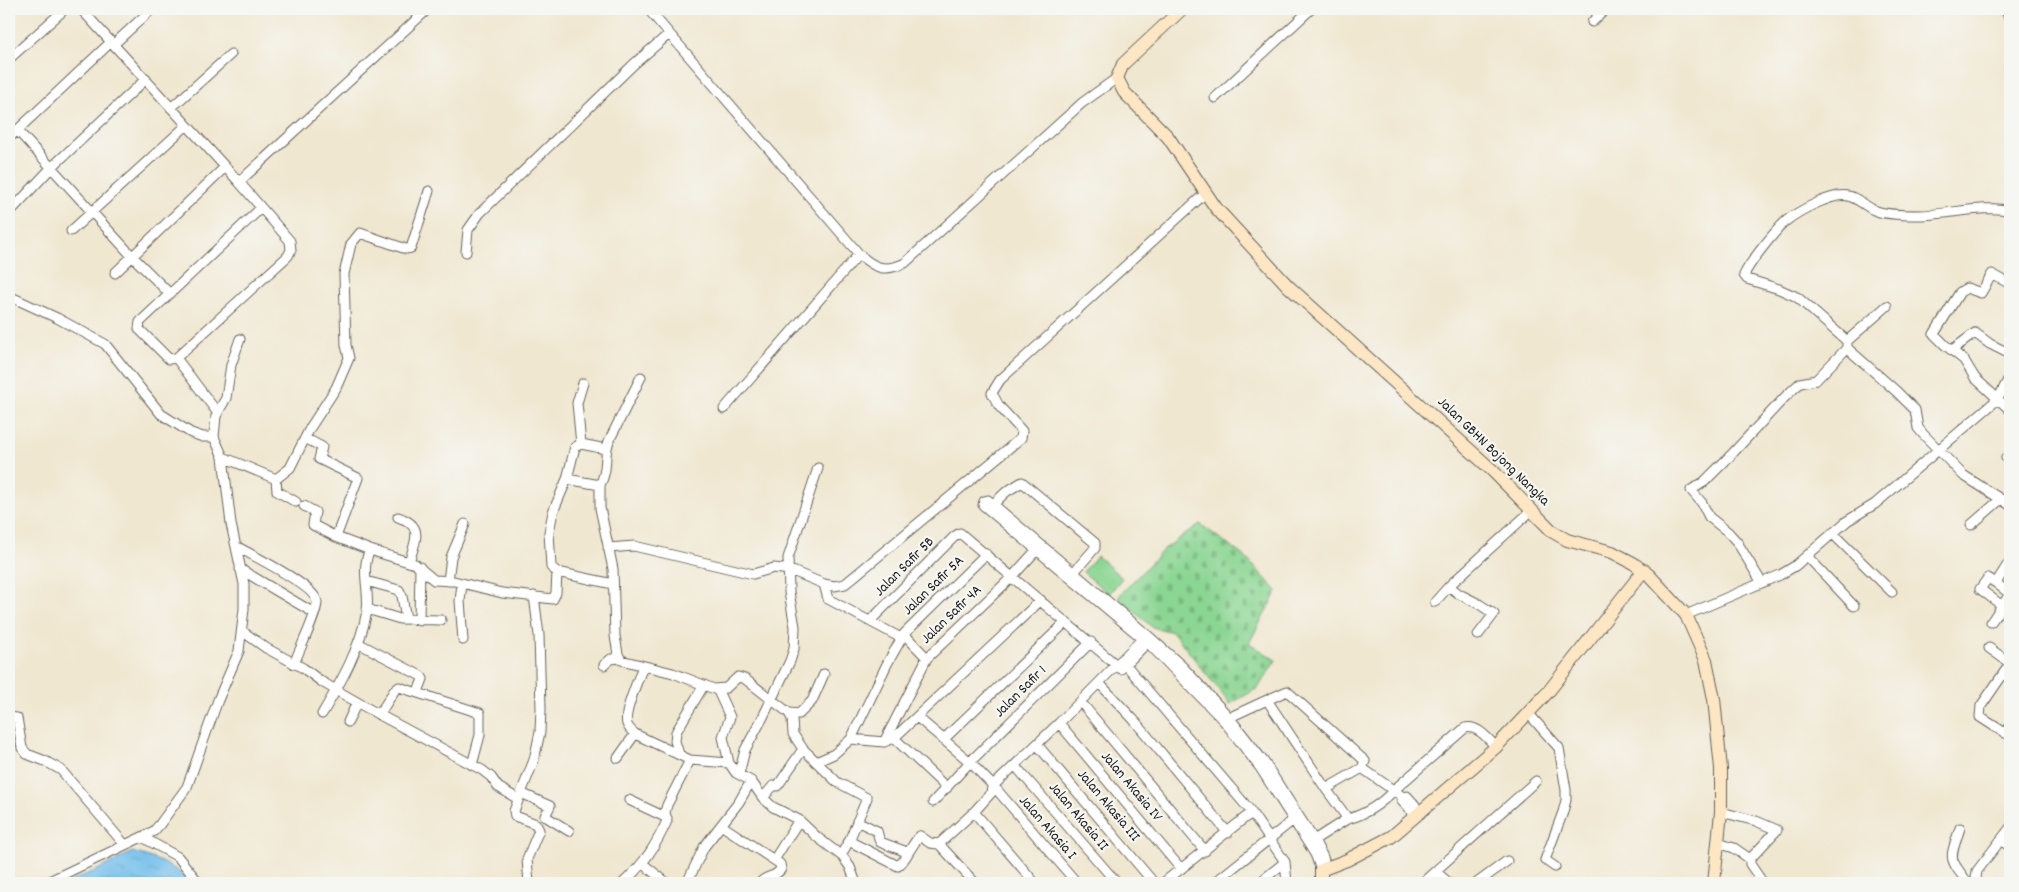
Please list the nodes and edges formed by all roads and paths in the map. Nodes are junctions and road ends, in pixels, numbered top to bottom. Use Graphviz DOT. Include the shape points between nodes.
graph roads {
  1 [pos="65,9"];
  2 [pos="81,9"];
  3 [pos="152,9"];
  4 [pos="428,9"];
  5 [pos="648,9"];
  6 [pos="1182,9"];
  7 [pos="1311,9"];
  8 [pos="1606,9"];
  9 [pos="2005,9"];
  10 [pos="2010,20"];
  11 [pos="1592,22"];
  12 [pos="669,34"];
  13 [pos="112,43"];
  14 [pos="230,54"];
  15 [pos="9,59"];
  16 [pos="1117,78"];
  17 [pos="146,79"];
  18 [pos="1215,98"];
  19 [pos="171,108"];
  20 [pos="187,125"];
  21 [pos="18,131"];
  22 [pos="9,138"];
  23 [pos="52,167"];
  24 [pos="225,167"];
  25 [pos="239,182"];
  26 [pos="429,192"];
  27 [pos="1200,198"];
  28 [pos="261,208"];
  29 [pos="2010,211"];
  30 [pos="92,212"];
  31 [pos="9,213"];
  32 [pos="72,231"];
  33 [pos="466,252"];
  34 [pos="859,254"];
  35 [pos="132,256"];
  36 [pos="115,273"];
  37 [pos="2010,284"];
  38 [pos="170,294"];
  39 [pos="9,296"];
  40 [pos="1887,306"];
  41 [pos="240,338"];
  42 [pos="1847,344"];
  43 [pos="1952,350"];
  44 [pos="2010,354"];
  45 [pos="176,358"];
  46 [pos="2010,376"];
  47 [pos="641,377"];
  48 [pos="583,383"];
  49 [pos="1998,398"];
  50 [pos="724,409"];
  51 [pos="2010,410"];
  52 [pos="217,412"];
  53 [pos="214,438"];
  54 [pos="306,438"];
  55 [pos="581,444"];
  56 [pos="606,449"];
  57 [pos="1938,452"];
  58 [pos="223,457"];
  59 [pos="818,468"];
  60 [pos="276,479"];
  61 [pos="567,479"];
  62 [pos="600,485"];
  63 [pos="2006,500"];
  64 [pos="1531,511"];
  65 [pos="398,517"];
  66 [pos="465,524"];
  67 [pos="1971,525"];
  68 [pos="1832,533"];
  69 [pos="336,537"];
  70 [pos="236,546"];
  71 [pos="608,548"];
  72 [pos="1039,548"];
  73 [pos="370,550"];
  74 [pos="986,554"];
  75 [pos="1807,556"];
  76 [pos="2010,561"];
  77 [pos="409,562"];
  78 [pos="420,567"];
  79 [pos="240,569"];
  80 [pos="790,570"];
  81 [pos="557,572"];
  82 [pos="1074,572"];
  83 [pos="1646,573"];
  84 [pos="1012,576"];
  85 [pos="366,581"];
  86 [pos="448,581"];
  87 [pos="1762,583"];
  88 [pos="1996,583"];
  89 [pos="462,584"];
  90 [pos="613,584"];
  91 [pos="824,584"];
  92 [pos="1450,586"];
  93 [pos="1892,592"];
  94 [pos="2010,594"];
  95 [pos="534,596"];
  96 [pos="1041,600"];
  97 [pos="1435,602"];
  98 [pos="2001,605"];
  99 [pos="1854,606"];
  100 [pos="367,609"];
  101 [pos="314,613"];
  102 [pos="1686,615"];
  103 [pos="406,619"];
  104 [pos="441,620"];
  105 [pos="419,621"];
  106 [pos="870,622"];
  107 [pos="1066,622"];
  108 [pos="1991,622"];
  109 [pos="242,631"];
  110 [pos="1478,635"];
  111 [pos="903,636"];
  112 [pos="1147,639"];
  113 [pos="464,640"];
  114 [pos="1091,642"];
  115 [pos="358,643"];
  116 [pos="1989,648"];
  117 [pos="619,658"];
  118 [pos="927,658"];
  119 [pos="294,664"];
  120 [pos="2010,664"];
  121 [pos="604,665"];
  122 [pos="643,666"];
  123 [pos="1122,666"];
  124 [pos="824,674"];
  125 [pos="1101,685"];
  126 [pos="704,686"];
  127 [pos="717,689"];
  128 [pos="336,690"];
  129 [pos="418,692"];
  130 [pos="772,699"];
  131 [pos="1266,700"];
  132 [pos="357,702"];
  133 [pos="1084,706"];
  134 [pos="788,713"];
  135 [pos="322,714"];
  136 [pos="379,715"];
  137 [pos="9,717"];
  138 [pos="917,717"];
  139 [pos="1531,717"];
  140 [pos="1227,719"];
  141 [pos="348,722"];
  142 [pos="1061,725"];
  143 [pos="2010,727"];
  144 [pos="635,734"];
  145 [pos="851,739"];
  146 [pos="889,740"];
  147 [pos="943,740"];
  148 [pos="1496,747"];
  149 [pos="1040,748"];
  150 [pos="803,750"];
  151 [pos="679,754"];
  152 [pos="618,758"];
  153 [pos="690,760"];
  154 [pos="816,762"];
  155 [pos="970,762"];
  156 [pos="730,763"];
  157 [pos="472,764"];
  158 [pos="1362,768"];
  159 [pos="1018,769"];
  160 [pos="739,774"];
  161 [pos="751,781"];
  162 [pos="1536,781"];
  163 [pos="946,788"];
  164 [pos="1326,789"];
  165 [pos="993,790"];
  166 [pos="1394,790"];
  167 [pos="520,796"];
  168 [pos="763,798"];
  169 [pos="629,800"];
  170 [pos="933,802"];
  171 [pos="974,812"];
  172 [pos="1721,812"];
  173 [pos="1251,813"];
  174 [pos="1418,814"];
  175 [pos="667,818"];
  176 [pos="1296,818"];
  177 [pos="1347,819"];
  178 [pos="799,820"];
  179 [pos="857,821"];
  180 [pos="721,825"];
  181 [pos="1960,828"];
  182 [pos="2010,828"];
  183 [pos="569,831"];
  184 [pos="1228,833"];
  185 [pos="142,837"];
  186 [pos="1270,838"];
  187 [pos="1314,840"];
  188 [pos="2001,840"];
  189 [pos="849,841"];
  190 [pos="1718,843"];
  191 [pos="939,844"];
  192 [pos="125,845"];
  193 [pos="2010,848"];
  194 [pos="1205,851"];
  195 [pos="907,852"];
  196 [pos="841,855"];
  197 [pos="1750,859"];
  198 [pos="774,860"];
  199 [pos="1507,861"];
  200 [pos="1285,862"];
  201 [pos="643,864"];
  202 [pos="1555,867"];
  203 [pos="1181,869"];
  204 [pos="1436,872"];
  205 [pos="1324,876"];
  206 [pos="45,883"];
  207 [pos="199,883"];
  208 [pos="529,883"];
  209 [pos="623,883"];
  210 [pos="667,883"];
  211 [pos="687,883"];
  212 [pos="760,883"];
  213 [pos="855,883"];
  214 [pos="975,883"];
  215 [pos="1035,883"];
  216 [pos="1077,883"];
  217 [pos="1117,883"];
  218 [pos="1154,883"];
  219 [pos="1163,883"];
  220 [pos="1214,883"];
  221 [pos="1259,883"];
  222 [pos="1287,883"];
  223 [pos="1422,883"];
  224 [pos="1449,883"];
  225 [pos="1477,883"];
  226 [pos="1714,883"];
  227 [pos="1763,883"];
  228 [pos="1968,883"];
  229 [pos="1978,883"];
  1 -- 15 [label="street"];
  2 -- 13 [label="street"];
  3 -- 13 [label="street"];
  4 -- 25 [label="street"];
  5 -- 12 [label="street"];
  6 -- 16 [label="street" via="1123,64"];
  7 -- 18 [label="street"];
  8 -- 11 [label="street"];
  9 -- 10 [label="street"];
  12 -- 33 [label="street" via="480,213 468,230"];
  12 -- 34 [label="street"];
  13 -- 17 [label="street"];
  13 -- 21 [label="street"];
  14 -- 19 [label="street"];
  16 -- 34 [label="street" via="1082,103 905,263 892,269 881,268"];
  16 -- 64 [label="street, Jalan GBHN Bojong Nangka" via="1124,92 1168,137 1216,208 1288,286 1493,471"];
  17 -- 19 [label="street"];
  17 -- 23 [label="street"];
  19 -- 20 [label="street"];
  20 -- 24 [label="street"];
  20 -- 30 [label="street"];
  21 -- 22 [label="street"];
  21 -- 23 [label="street"];
  23 -- 30 [label="street"];
  23 -- 31 [label="street"];
  24 -- 25 [label="street"];
  24 -- 35 [label="street"];
  25 -- 28 [label="street"];
  26 -- 54 [label="street" via="411,248 360,233 351,244 344,274 348,358 336,388"];
  27 -- 91 [label="street" via="1000,380 992,393 999,406 1022,431 1021,438 853,579 834,586"];
  28 -- 38 [label="street"];
  28 -- 45 [label="street" via="290,241 291,250"];
  29 -- 42 [label="street" via="1997,208 1944,214 1888,214 1874,210 1855,198 1840,195 1787,220 1745,272 1744,278 1797,297"];
  30 -- 32 [label="street"];
  30 -- 35 [label="street"];
  34 -- 50 [label="street"];
  35 -- 36 [label="street"];
  35 -- 38 [label="street"];
  37 -- 43 [label="street" via="1992,274 1981,293 1967,288 1960,292 1934,334"];
  38 -- 45 [label="street" via="145,315 139,329 167,358"];
  39 -- 53 [label="street" via="105,344 160,414 190,433"];
  40 -- 42 [label="street"];
  41 -- 52 [label="street" via="231,365 226,398"];
  42 -- 57 [label="street" via="1915,410 1920,432"];
  42 -- 87 [label="street" via="1816,380 1800,383 1732,455 1692,490 1709,517 1737,542"];
  43 -- 44 [label="street" via="1975,333"];
  43 -- 49 [label="street" via="1964,360 1975,378"];
  45 -- 52 [label="street"];
  46 -- 49 [label="street"];
  47 -- 56 [label="street"];
  48 -- 55 [label="street" via="577,403"];
  49 -- 51 [label="street"];
  49 -- 57 [label="street"];
  52 -- 53 [label="street"];
  53 -- 58 [label="street"];
  54 -- 60 [label="street" via="290,468"];
  54 -- 69 [label="street" via="322,447 319,459 359,478"];
  55 -- 56 [label="street"];
  55 -- 61 [label="street" via="575,447"];
  56 -- 62 [label="street" via="606,470"];
  57 -- 63 [label="street" via="1963,475"];
  57 -- 68 [label="street"];
  58 -- 60 [label="street"];
  58 -- 70 [label="street"];
  59 -- 80 [label="street" via="788,558"];
  60 -- 69 [label="street" via="277,491 315,512 313,525"];
  61 -- 62 [label="street"];
  61 -- 81 [label="street" via="548,532 551,567"];
  62 -- 71 [label="street" via="600,508"];
  63 -- 67 [label="street"];
  64 -- 83 [label="street, Jalan GBHN Bojong Nangka" via="1559,536 1612,552"];
  64 -- 92 [label="street"];
  65 -- 77 [label="street" via="410,521 415,527 416,538"];
  66 -- 86 [label="street" via="451,556"];
  68 -- 75 [label="street"];
  68 -- 93 [label="street"];
  69 -- 73 [label="street"];
  70 -- 79 [label="street"];
  70 -- 101 [label="street" via="309,590 316,600"];
  71 -- 80 [label="street" via="634,546 753,574 774,568"];
  71 -- 90 [label="street"];
  72 -- 82 [label="street"];
  72 -- 82 [label="street" via="991,507 1022,482 1095,543 1095,548"];
  72 -- 84 [label="street, Jalan Safir 4A"];
  72 -- 112 [label="street"];
  73 -- 77 [label="street"];
  73 -- 85 [label="street" via="365,566"];
  74 -- 84 [label="street"];
  74 -- 106 [label="street, Jalan Safir 5B" via="960,533"];
  74 -- 111 [label="street, Jalan Safir 5A"];
  75 -- 87 [label="street"];
  75 -- 99 [label="street"];
  76 -- 88 [label="street"];
  77 -- 78 [label="street"];
  78 -- 86 [label="street" via="434,580"];
  78 -- 105 [label="street"];
  79 -- 101 [label="street"];
  79 -- 109 [label="street" via="244,593"];
  80 -- 91 [label="street"];
  80 -- 130 [label="street" via="789,592 796,627 794,649"];
  81 -- 90 [label="street"];
  81 -- 95 [label="street" via="555,597"];
  82 -- 112 [label="street"];
  83 -- 102 [label="street, Jalan GBHN Bojong Nangka"];
  83 -- 139 [label="street" via="1571,677"];
  84 -- 96 [label="street"];
  84 -- 118 [label="street, Jalan Safir 4A"];
  85 -- 100 [label="street"];
  85 -- 103 [label="street" via="399,590"];
  86 -- 89 [label="street"];
  87 -- 102 [label="street"];
  88 -- 94 [label="street"];
  88 -- 98 [label="street" via="1988,578 1980,589"];
  89 -- 95 [label="street"];
  89 -- 113 [label="street" via="460,601"];
  90 -- 117 [label="street" via="614,636"];
  91 -- 106 [label="street" via="828,599"];
  92 -- 97 [label="street"];
  92 -- 110 [label="street" via="1494,614"];
  94 -- 98 [label="street"];
  95 -- 167 [label="street" via="539,635 541,721 537,752"];
  96 -- 107 [label="street"];
  96 -- 138 [label="street"];
  98 -- 108 [label="street"];
  100 -- 103 [label="street"];
  100 -- 115 [label="street"];
  101 -- 119 [label="street"];
  102 -- 172 [label="street, Jalan GBHN Bojong Nangka" via="1701,645 1711,677 1721,769"];
  103 -- 105 [label="street"];
  104 -- 105 [label="street"];
  106 -- 111 [label="street"];
  107 -- 114 [label="street"];
  107 -- 147 [label="street"];
  109 -- 119 [label="street"];
  109 -- 185 [label="street" via="239,651 187,787 154,831"];
  111 -- 118 [label="street"];
  111 -- 145 [label="street, Jalan Safir 5A"];
  112 -- 123 [label="street"];
  112 -- 140 [label="street" via="1182,666"];
  114 -- 123 [label="street"];
  114 -- 155 [label="street, Jalan Safir 1"];
  115 -- 128 [label="street"];
  115 -- 129 [label="street" via="421,676 423,679"];
  116 -- 120 [label="street"];
  117 -- 121 [label="street" via="608,660"];
  117 -- 122 [label="street" via="628,664"];
  118 -- 146 [label="street, Jalan Safir 4A"];
  119 -- 128 [label="street"];
  120 -- 143 [label="street" via="1979,712 1980,717 2005,733"];
  122 -- 126 [label="street" via="673,673"];
  122 -- 144 [label="street" via="626,719"];
  123 -- 125 [label="street"];
  123 -- 173 [label="street"];
  124 -- 134 [label="street" via="809,704 799,714"];
  125 -- 133 [label="street"];
  125 -- 142 [label="street"];
  125 -- 184 [label="street"];
  126 -- 127 [label="street"];
  126 -- 151 [label="street" via="676,732"];
  127 -- 130 [label="street" via="729,687 741,678"];
  127 -- 156 [label="street" via="730,717 723,737"];
  128 -- 132 [label="street"];
  128 -- 135 [label="street"];
  129 -- 136 [label="street" via="396,688"];
  129 -- 157 [label="street" via="480,713 479,740"];
  130 -- 134 [label="street"];
  130 -- 160 [label="street" via="743,753"];
  131 -- 140 [label="street"];
  131 -- 158 [label="street" via="1287,691 1365,761"];
  131 -- 164 [label="street"];
  132 -- 136 [label="street"];
  132 -- 141 [label="street"];
  133 -- 142 [label="street"];
  133 -- 194 [label="street, Jalan Akasia IV"];
  134 -- 150 [label="street" via="793,734"];
  136 -- 157 [label="street"];
  137 -- 192 [label="street" via="17,718 22,748 27,754 62,770"];
  138 -- 146 [label="street"];
  138 -- 147 [label="street, Jalan Akasia I"];
  139 -- 148 [label="street"];
  139 -- 174 [label="street" via="1501,750"];
  139 -- 202 [label="street" via="1555,742 1561,754 1566,800 1545,860"];
  140 -- 176 [label="street" via="1264,762"];
  142 -- 149 [label="street"];
  142 -- 165 [label="street"];
  142 -- 203 [label="street, Jalan Akasia IV"];
  144 -- 151 [label="street"];
  144 -- 152 [label="street"];
  145 -- 146 [label="street"];
  145 -- 154 [label="street" via="834,754"];
  146 -- 163 [label="street"];
  147 -- 155 [label="street, Jalan Akasia I"];
  148 -- 166 [label="street" via="1477,730 1465,728"];
  148 -- 174 [label="street"];
  149 -- 159 [label="street"];
  149 -- 218 [label="street, Jalan Akasia III"];
  150 -- 154 [label="street"];
  150 -- 168 [label="street" via="779,784"];
  151 -- 153 [label="street"];
  153 -- 156 [label="street"];
  153 -- 175 [label="street" via="667,804 664,812"];
  154 -- 179 [label="street" via="837,782 866,796"];
  155 -- 163 [label="street, Jalan Safir 1"];
  155 -- 165 [label="street, Jalan Akasia I"];
  156 -- 160 [label="street"];
  157 -- 167 [label="street" via="487,773 498,787"];
  158 -- 164 [label="street"];
  158 -- 166 [label="street"];
  159 -- 165 [label="street"];
  159 -- 217 [label="street, Jalan Akasia II"];
  160 -- 161 [label="street"];
  161 -- 168 [label="street"];
  161 -- 180 [label="street"];
  162 -- 204 [label="street"];
  163 -- 170 [label="street, Jalan Safir 1"];
  164 -- 177 [label="street"];
  165 -- 171 [label="street"];
  165 -- 216 [label="street, Jalan Akasia I"];
  166 -- 174 [label="street" via="1403,797 1402,801 1410,810"];
  166 -- 177 [label="street" via="1373,808"];
  167 -- 183 [label="street" via="550,806 545,816"];
  167 -- 208 [label="street" via="514,814 536,824 539,830 527,860"];
  168 -- 178 [label="street" via="776,809"];
  169 -- 175 [label="street"];
  171 -- 191 [label="street"];
  171 -- 215 [label="street"];
  172 -- 190 [label="street, Jalan GBHN Bojong Nangka"];
  172 -- 197 [label="street" via="1777,830"];
  173 -- 184 [label="street"];
  173 -- 186 [label="street"];
  174 -- 205 [label="street" via="1381,849"];
  175 -- 201 [label="street"];
  176 -- 186 [label="street"];
  176 -- 187 [label="street"];
  176 -- 205 [label="street"];
  177 -- 187 [label="street"];
  178 -- 196 [label="street"];
  178 -- 198 [label="street"];
  179 -- 189 [label="street"];
  179 -- 195 [label="street" via="878,832 880,842"];
  180 -- 198 [label="street"];
  180 -- 211 [label="street" via="704,847"];
  181 -- 228 [label="street" via="1951,857"];
  182 -- 188 [label="street"];
  184 -- 194 [label="street"];
  185 -- 192 [label="street"];
  185 -- 207 [label="street" via="178,857"];
  186 -- 200 [label="street"];
  186 -- 220 [label="street"];
  187 -- 205 [label="street" via="1323,857"];
  188 -- 193 [label="street"];
  188 -- 229 [label="street" via="1977,871"];
  189 -- 195 [label="street" via="898,866"];
  189 -- 196 [label="street"];
  190 -- 197 [label="street" via="1734,848"];
  190 -- 226 [label="street, Jalan GBHN Bojong Nangka"];
  191 -- 195 [label="street" via="930,843 920,836"];
  191 -- 214 [label="street"];
  192 -- 206 [label="street"];
  194 -- 203 [label="street"];
  196 -- 213 [label="street" via="850,867"];
  197 -- 227 [label="street"];
  198 -- 212 [label="street" via="780,864 781,870"];
  199 -- 225 [label="street"];
  200 -- 221 [label="street"];
  200 -- 222 [label="street"];
  201 -- 209 [label="street"];
  201 -- 210 [label="street"];
  203 -- 219 [label="street"];
  204 -- 223 [label="street"];
  204 -- 224 [label="street"];
}
